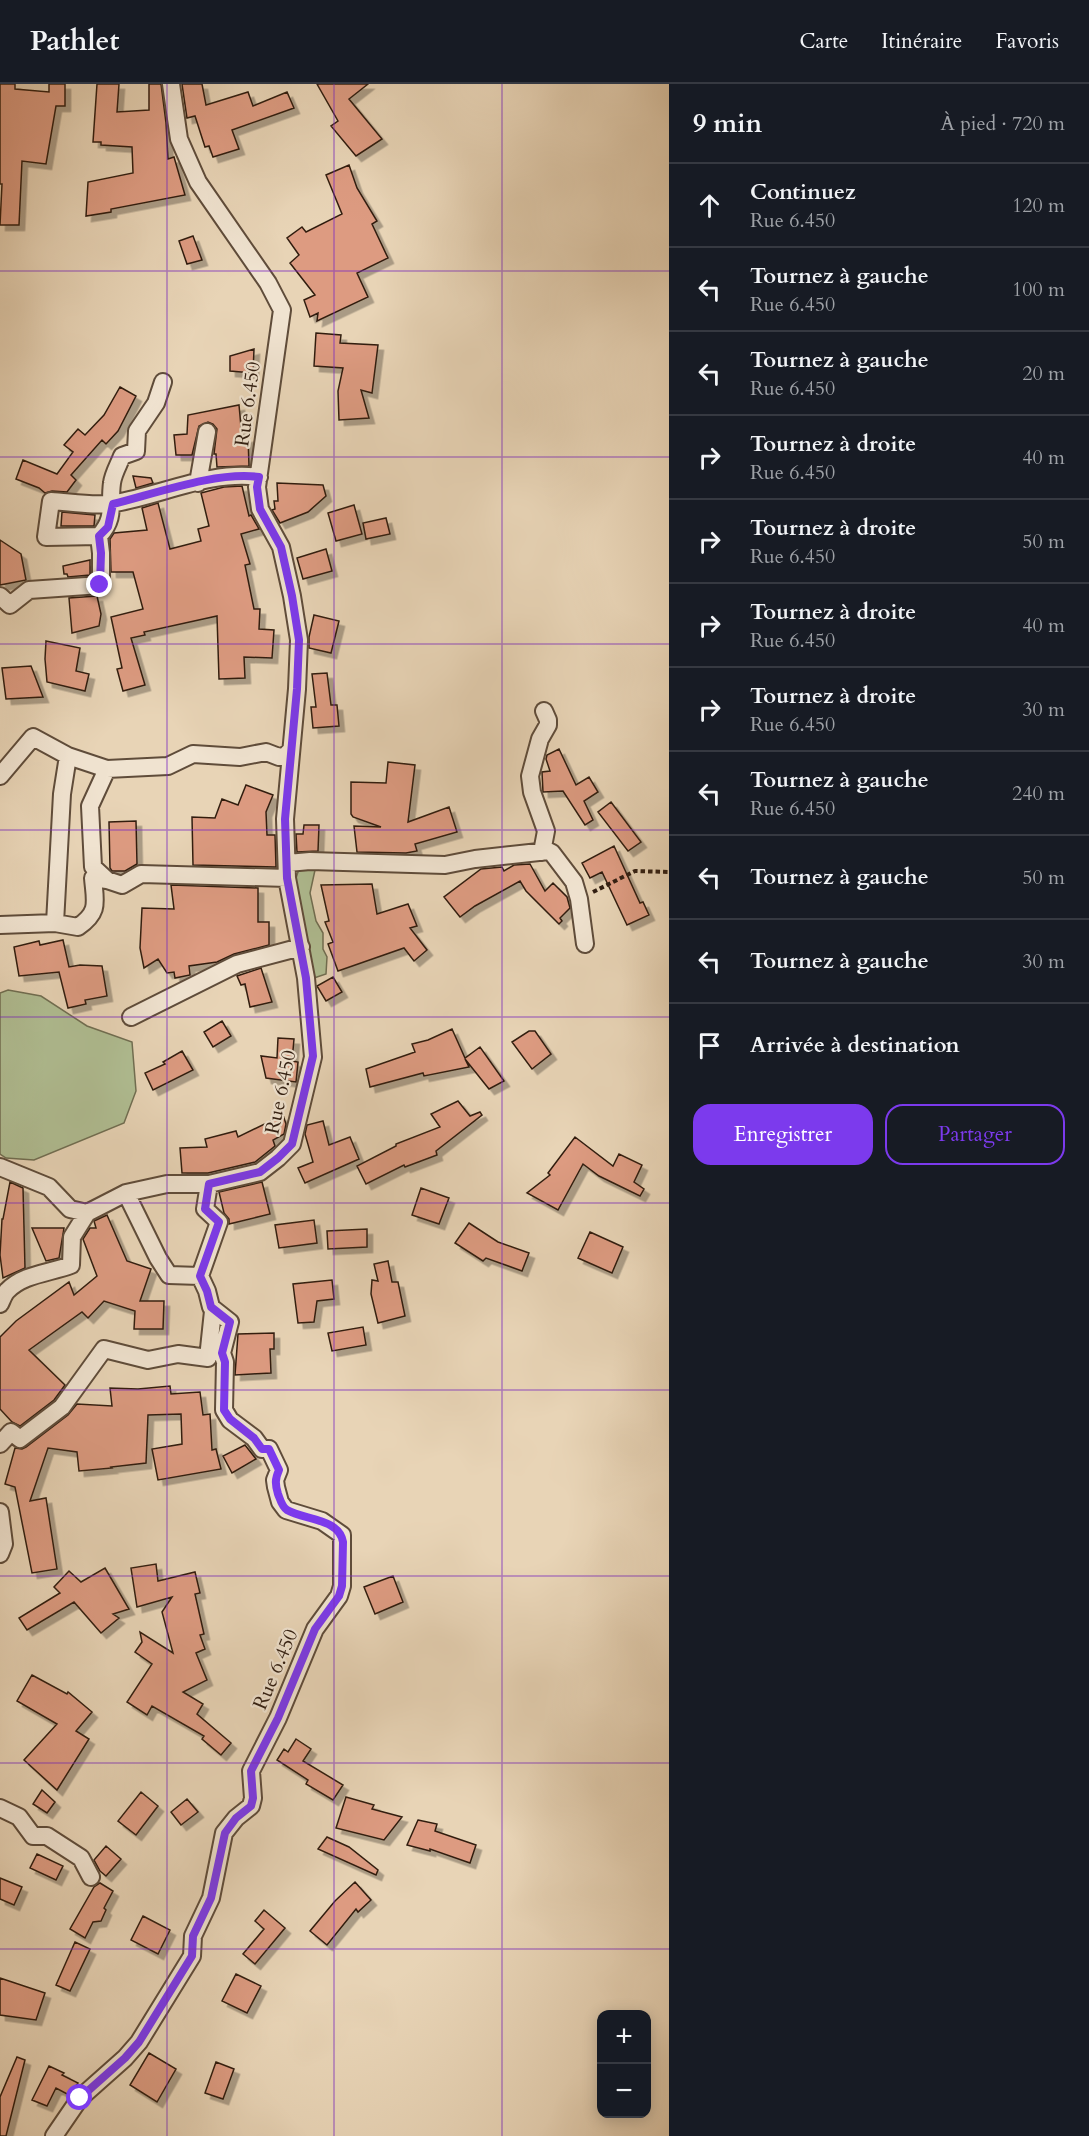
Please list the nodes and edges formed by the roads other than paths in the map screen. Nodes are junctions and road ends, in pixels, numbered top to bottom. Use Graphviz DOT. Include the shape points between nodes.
graph roads {
  1 [pos="171,84"];
  2 [pos="163,382"];
  3 [pos="207,432"];
  4 [pos="259,477"];
  5 [pos="198,483"];
  6 [pos="113,504"];
  7 [pos="99,536"];
  8 [pos="0,596"];
  9 [pos="544,711"];
  10 [pos="290,751"];
  11 [pos="68,756"];
  12 [pos="108,769"];
  13 [pos="0,776"];
  14 [pos="542,852"];
  15 [pos="287,871"];
  16 [pos="107,880"];
  17 [pos="55,923"];
  18 [pos="0,925"];
  19 [pos="585,944"];
  20 [pos="301,947"];
  21 [pos="130,1017"];
  22 [pos="0,1167"];
  23 [pos="209,1184"];
  24 [pos="126,1194"];
  25 [pos="87,1213"];
  26 [pos="200,1276"];
  27 [pos="0,1304"];
  28 [pos="213,1311"];
  29 [pos="0,1444"];
  30 [pos="0,1512"];
  31 [pos="0,1554"];
  32 [pos="0,1808"];
  33 [pos="91,1877"];
  34 [pos="54,2136"];
  1 -- 4 [label="street, Rue 6.450" via="179,139 198,182 268,283 282,310"];
  2 -- 6 [label="street" via="156,403 136,431 136,451 122,456 112,482"];
  3 -- 5 [label="street"];
  4 -- 5 [label="street"];
  4 -- 10 [label="street, Rue 6.450" via="260,509 281,547 299,640"];
  5 -- 6 [label="street"];
  6 -- 7 [label="street" via="108,527"];
  6 -- 7 [label="street" via="51,501 46,537"];
  7 -- 8 [label="street" via="100,585 29,590 10,605"];
  9 -- 14 [label="street" via="548,725 530,776 546,831"];
  10 -- 12 [label="street" via="279,757 266,752 240,757 193,754 168,766"];
  10 -- 15 [label="street, Rue 6.450" via="285,819"];
  11 -- 12 [label="street"];
  11 -- 13 [label="street" via="33,737"];
  11 -- 17 [label="street" via="62,794"];
  12 -- 16 [label="street" via="90,806 93,867"];
  14 -- 15 [label="street" via="445,865 310,861"];
  14 -- 19 [label="street" via="552,853 574,882"];
  15 -- 16 [label="street" via="141,874 122,885"];
  15 -- 20 [label="street, Rue 6.450"];
  16 -- 17 [label="street" via="93,878 96,907 87,921 78,927"];
  17 -- 18 [label="street"];
  20 -- 21 [label="street" via="237,964"];
  20 -- 23 [label="street, Rue 6.450" via="313,1056 292,1144 260,1172"];
  22 -- 25 [label="street" via="49,1187 70,1209"];
  23 -- 24 [label="street, Rue 6.450" via="167,1184"];
  23 -- 26 [label="street" via="205,1209 219,1222"];
  24 -- 25 [label="street, Rue 6.450"];
  24 -- 26 [label="street" via="169,1275"];
  25 -- 27 [label="street" via="72,1237 71,1265 19,1283 7,1291"];
  26 -- 28 [label="street, Rue 6.450"];
  28 -- 29 [label="street" via="207,1358 178,1354 148,1360 104,1349 62,1407 20,1439 11,1432"];
  28 -- 34 [label="street, Rue 6.450" via="230,1322 222,1353 224,1410 262,1449 273,1453 279,1470 276,1487 286,1510 322,1521 342,1535 342,1586 315,1629 251,1771 251,1806 225,1833 211,1898 193,1936 192,1956 139,2042 80,2098"];
  30 -- 31 [label="street" via="4,1544"];
  32 -- 33 [label="street" via="19,1817 33,1836 47,1836 81,1858"];
}
